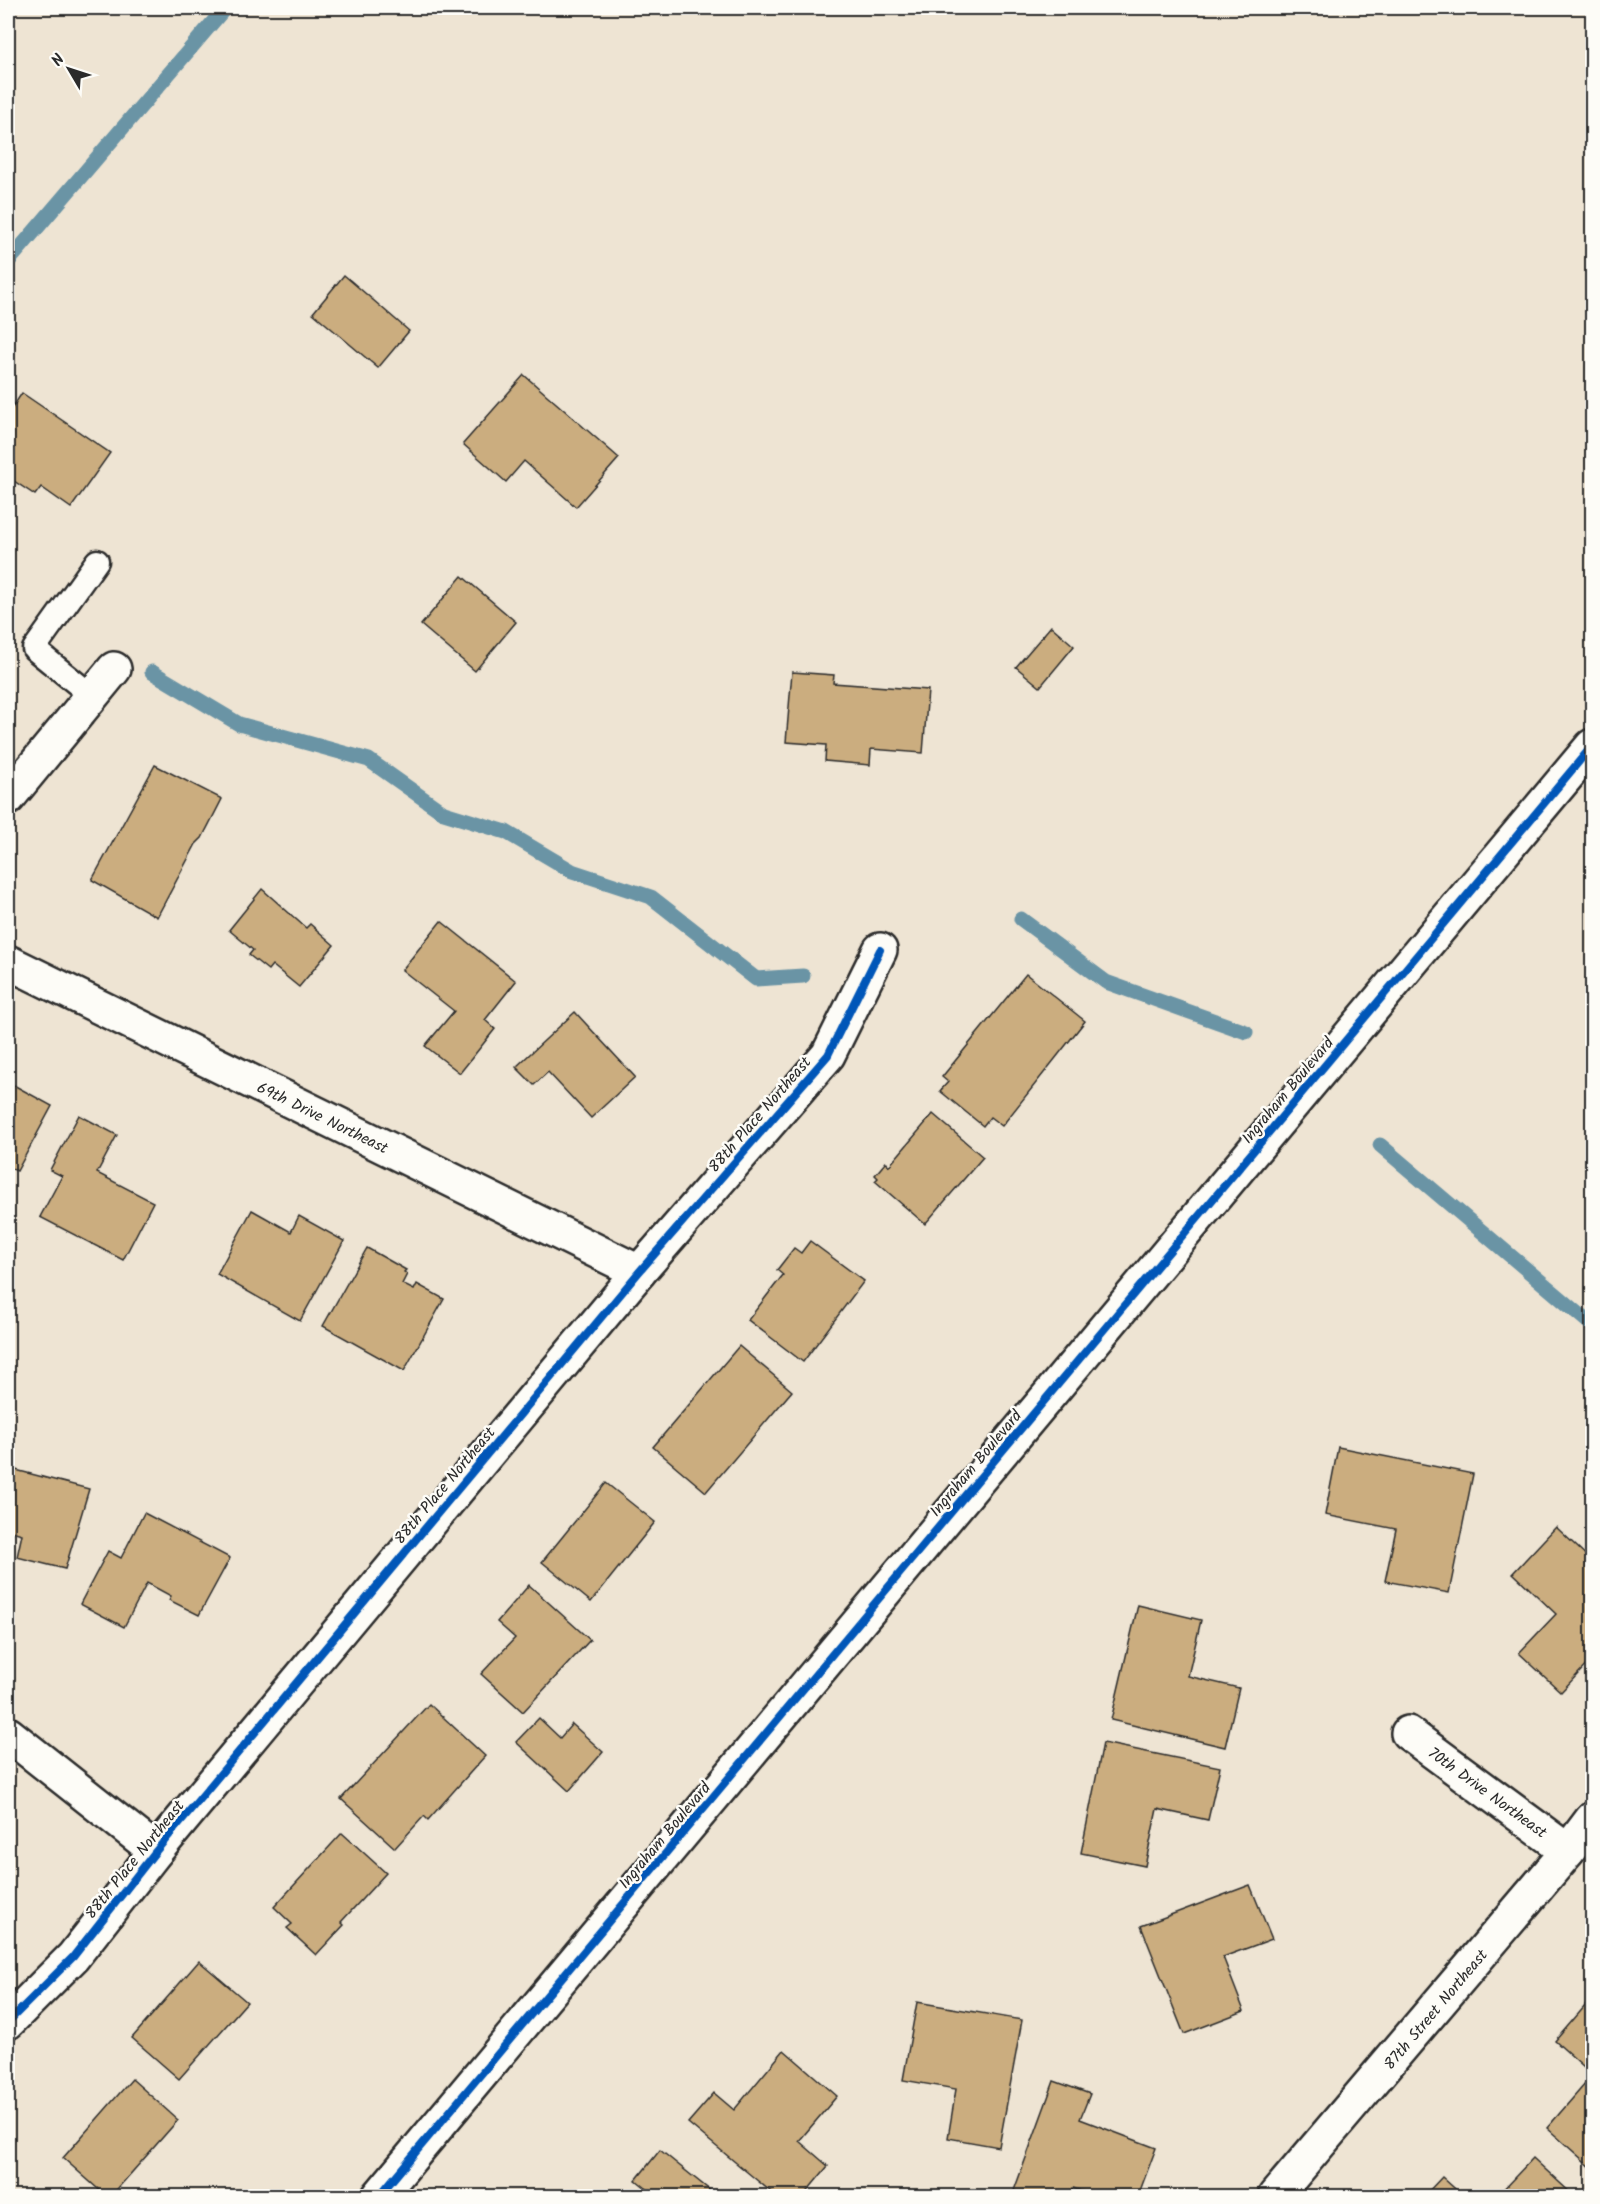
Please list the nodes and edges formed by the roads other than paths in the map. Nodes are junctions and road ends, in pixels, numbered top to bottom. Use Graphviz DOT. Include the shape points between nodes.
graph roads {
  1 [pos="97,561"];
  2 [pos="114,669"];
  3 [pos="93,696"];
  4 [pos="1593,746"];
  5 [pos="8,798"];
  6 [pos="880,950"];
  7 [pos="8,962"];
  8 [pos="639,1272"];
  9 [pos="1408,1733"];
  10 [pos="8,1734"];
  11 [pos="1593,1819"];
  12 [pos="156,1851"];
  13 [pos="1568,1851"];
  14 [pos="8,2022"];
  15 [pos="379,2196"];
  16 [pos="1275,2196"];
  1 -- 3 [label="lane" via="33,649"];
  2 -- 3 [label="street"];
  3 -- 5 [label="street"];
  4 -- 15 [label="street, Ingraham Boulevard"];
  6 -- 8 [label="street, 88th Place Northeast" via="828,1055"];
  7 -- 8 [label="street, 69th Drive Northeast"];
  8 -- 12 [label="street, 88th Place Northeast"];
  9 -- 13 [label="street, 70th Drive Northeast"];
  10 -- 12 [label="street, 88th Place Northeast"];
  11 -- 13 [label="street, 87th Street Northeast"];
  12 -- 14 [label="street, 88th Place Northeast" via="72,1957"];
  13 -- 16 [label="street, 87th Street Northeast"];
}
